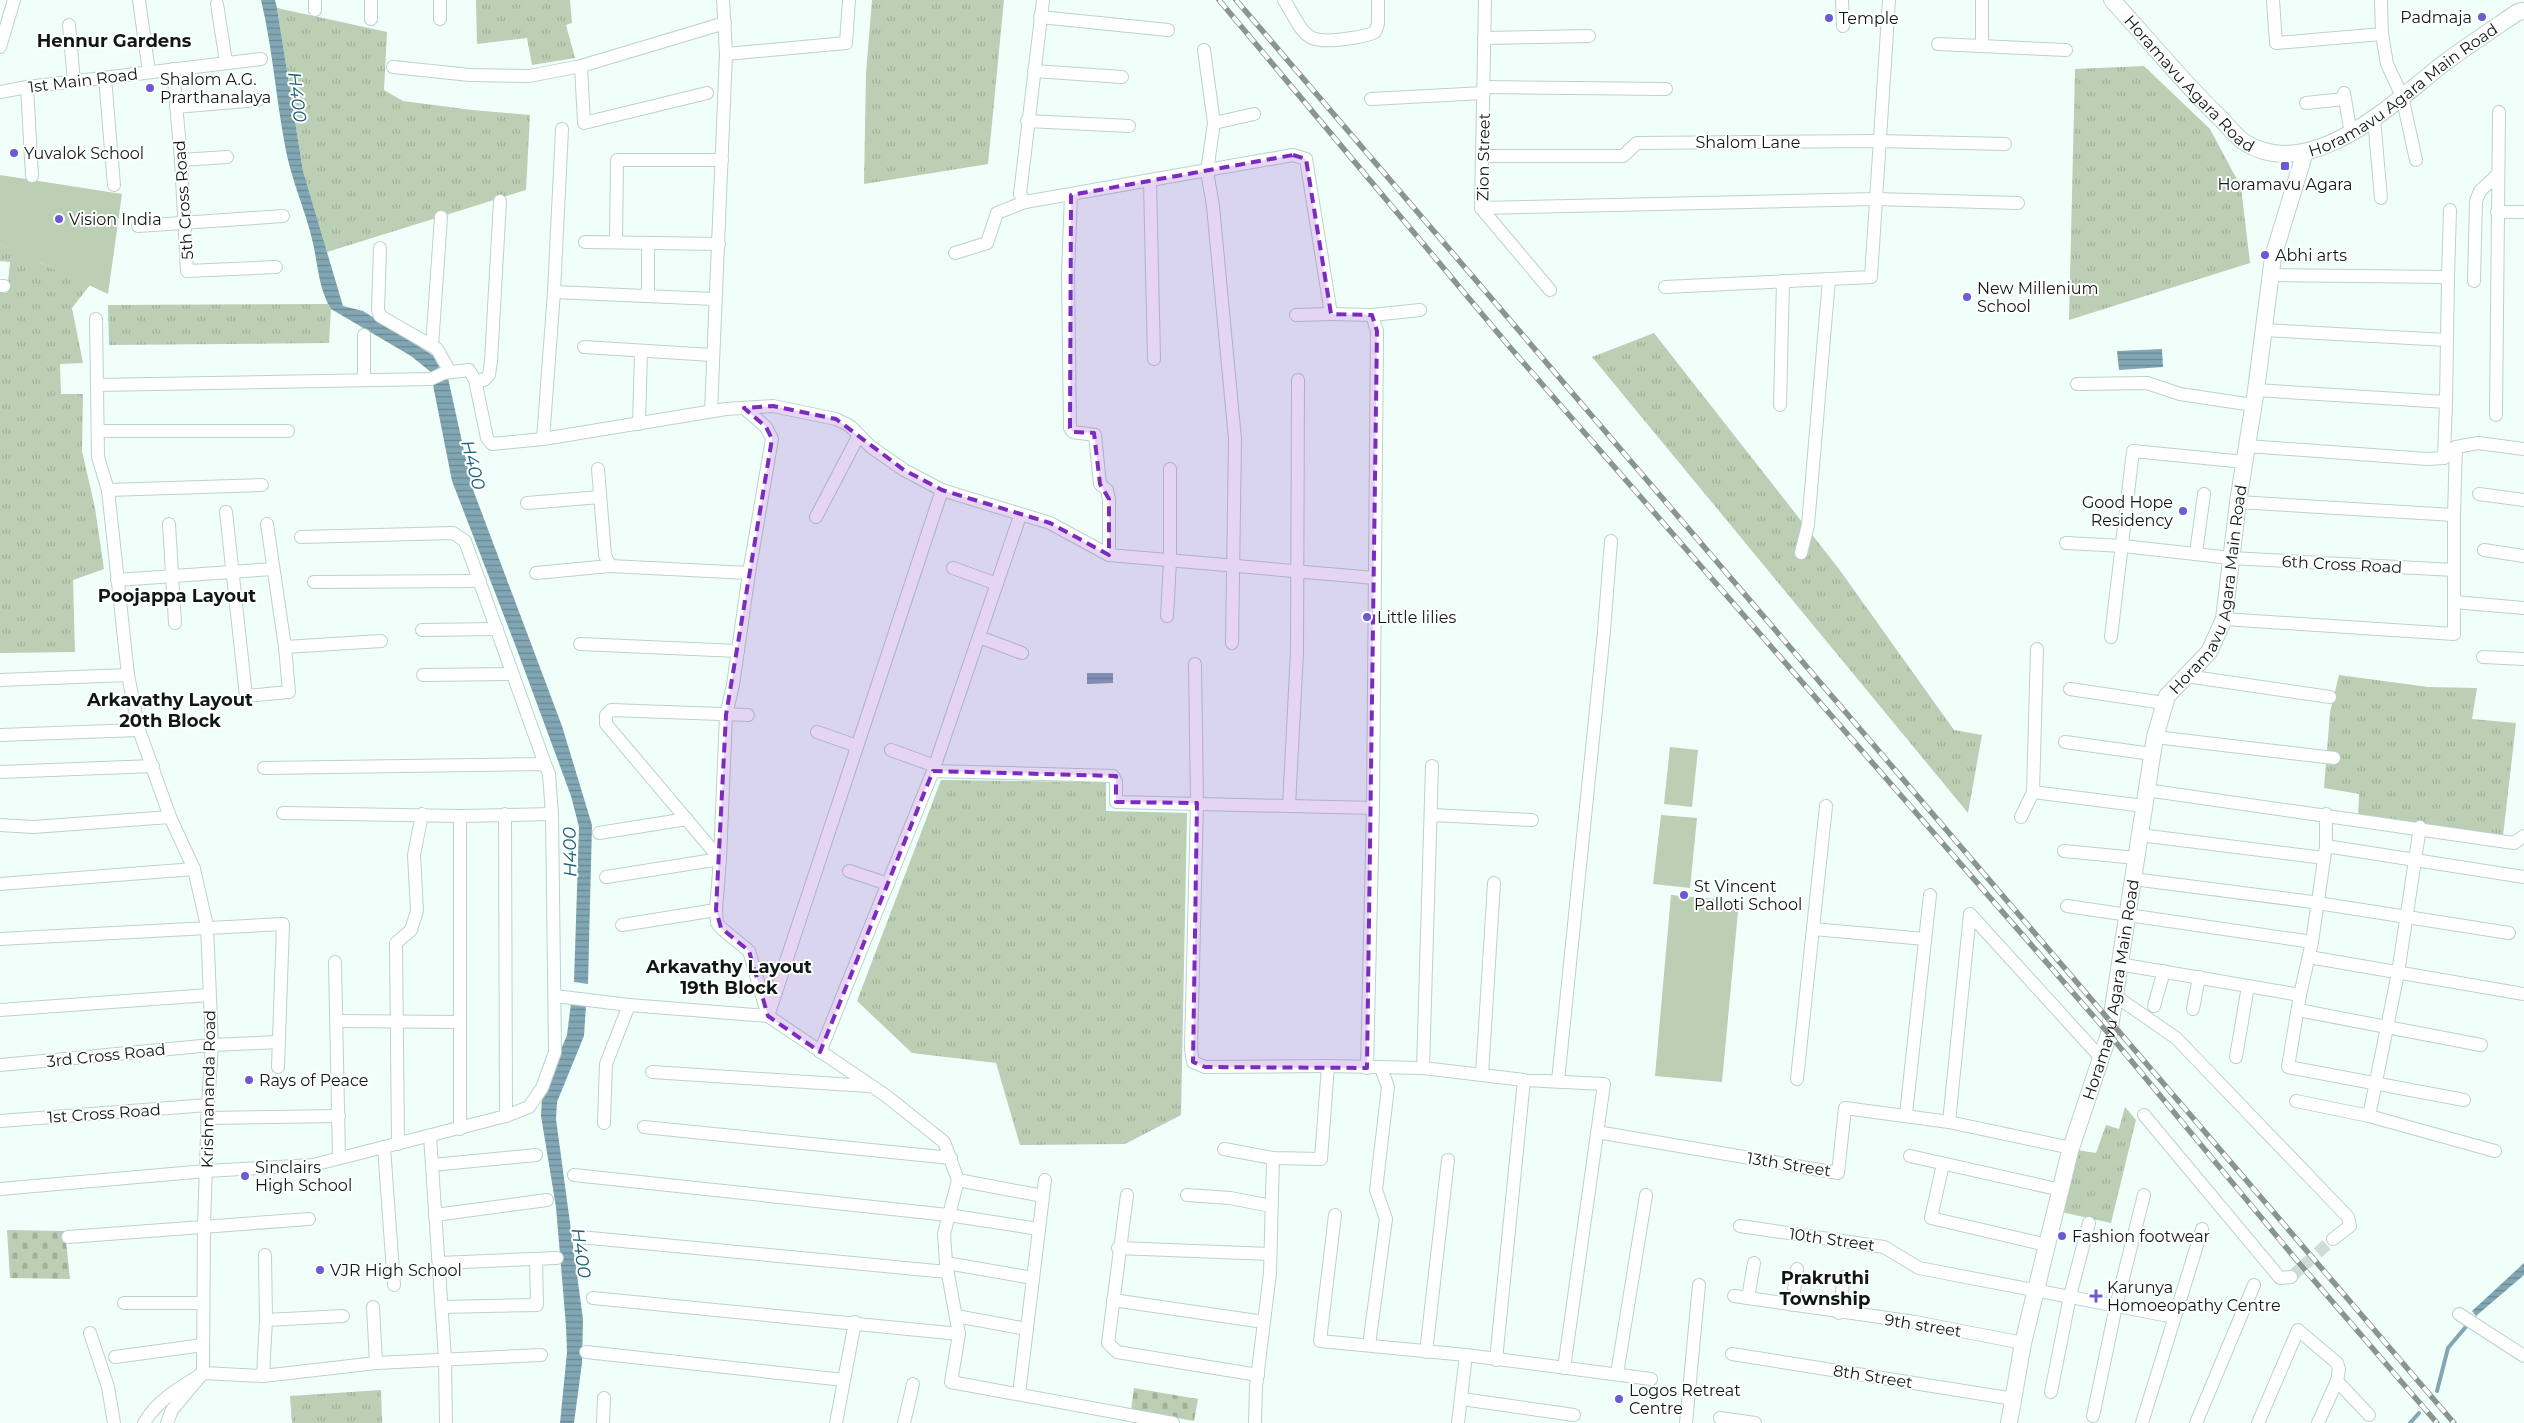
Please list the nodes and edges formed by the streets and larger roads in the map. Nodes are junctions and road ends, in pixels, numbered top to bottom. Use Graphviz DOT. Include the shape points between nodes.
graph roads {
  1 [pos="14,0"];
  2 [pos="139,0"];
  3 [pos="371,0"];
  4 [pos="440,0"];
  5 [pos="723,0"];
  6 [pos="849,0"];
  7 [pos="1043,0"];
  8 [pos="1284,0"];
  9 [pos="1378,0"];
  10 [pos="1485,0"];
  11 [pos="1842,0"];
  12 [pos="1889,0"];
  13 [pos="1982,0"];
  14 [pos="2112,0"];
  15 [pos="2273,0"];
  16 [pos="2381,0"];
  17 [pos="217,4"];
  18 [pos="2523,10"];
  19 [pos="1040,17"];
  20 [pos="370,19"];
  21 [pos="440,19"];
  22 [pos="725,23"];
  23 [pos="69,25"];
  24 [pos="1843,26"];
  25 [pos="1168,30"];
  26 [pos="2382,34"];
  27 [pos="1589,36"];
  28 [pos="1484,38"];
  29 [pos="0,43"];
  30 [pos="1938,44"];
  31 [pos="1982,46"];
  32 [pos="1204,50"];
  33 [pos="2066,50"];
  34 [pos="726,54"];
  35 [pos="261,59"];
  36 [pos="226,62"];
  37 [pos="581,66"];
  38 [pos="394,67"];
  39 [pos="173,69"];
  40 [pos="1034,71"];
  41 [pos="149,72"];
  42 [pos="1122,76"];
  43 [pos="105,78"];
  44 [pos="74,81"];
  45 [pos="27,87"];
  46 [pos="1666,89"];
  47 [pos="1484,90"];
  48 [pos="0,92"];
  49 [pos="707,93"];
  50 [pos="2402,96"];
  51 [pos="1371,99"];
  52 [pos="258,100"];
  53 [pos="2306,102"];
  54 [pos="176,107"];
  55 [pos="2499,112"];
  56 [pos="1254,114"];
  57 [pos="2374,119"];
  58 [pos="1027,121"];
  59 [pos="1214,123"];
  60 [pos="1129,126"];
  61 [pos="562,129"];
  62 [pos="2351,134"];
  63 [pos="1878,141"];
  64 [pos="2005,144"];
  65 [pos="2304,152"];
  66 [pos="1482,156"];
  67 [pos="227,157"];
  68 [pos="181,160"];
  69 [pos="722,160"];
  70 [pos="2416,160"];
  71 [pos="1206,171"];
  72 [pos="2498,174"];
  73 [pos="32,176"];
  74 [pos="1150,181"];
  75 [pos="114,185"];
  76 [pos="1071,195"];
  77 [pos="2381,198"];
  78 [pos="1875,199"];
  79 [pos="500,202"];
  80 [pos="1025,202"];
  81 [pos="2018,203"];
  82 [pos="1481,208"];
  83 [pos="2450,210"];
  84 [pos="2497,212"];
  85 [pos="2524,212"];
  86 [pos="283,216"];
  87 [pos="442,217"];
  88 [pos="184,222"];
  89 [pos="138,226"];
  90 [pos="586,242"];
  91 [pos="616,242"];
  92 [pos="648,243"];
  93 [pos="719,244"];
  94 [pos="380,248"];
  95 [pos="955,252"];
  96 [pos="276,267"];
  97 [pos="2271,275"];
  98 [pos="2448,277"];
  99 [pos="1829,279"];
  100 [pos="1783,281"];
  101 [pos="2474,281"];
  102 [pos="1665,287"];
  103 [pos="1550,290"];
  104 [pos="554,292"];
  105 [pos="648,296"];
  106 [pos="714,299"];
  107 [pos="1420,310"];
  108 [pos="1296,314"];
  109 [pos="1331,314"];
  110 [pos="1372,315"];
  111 [pos="96,319"];
  112 [pos="2263,330"];
  113 [pos="364,335"];
  114 [pos="2447,340"];
  115 [pos="432,346"];
  116 [pos="584,347"];
  117 [pos="641,351"];
  118 [pos="712,355"];
  119 [pos="1154,359"];
  120 [pos="447,373"];
  121 [pos="364,380"];
  122 [pos="475,380"];
  123 [pos="1298,380"];
  124 [pos="2077,384"];
  125 [pos="97,385"];
  126 [pos="2254,398"];
  127 [pos="2446,402"];
  128 [pos="1780,405"];
  129 [pos="744,408"];
  130 [pos="711,411"];
  131 [pos="2496,415"];
  132 [pos="638,424"];
  133 [pos="98,431"];
  134 [pos="288,431"];
  135 [pos="859,435"];
  136 [pos="543,439"];
  137 [pos="2247,446"];
  138 [pos="2456,448"];
  139 [pos="2524,449"];
  140 [pos="2444,458"];
  141 [pos="2245,462"];
  142 [pos="598,469"];
  143 [pos="1170,469"];
  144 [pos="262,485"];
  145 [pos="108,490"];
  146 [pos="942,490"];
  147 [pos="2204,494"];
  148 [pos="2479,494"];
  149 [pos="600,497"];
  150 [pos="2524,500"];
  151 [pos="2238,502"];
  152 [pos="527,503"];
  153 [pos="226,512"];
  154 [pos="2454,515"];
  155 [pos="1020,516"];
  156 [pos="816,517"];
  157 [pos="169,524"];
  158 [pos="267,524"];
  159 [pos="301,537"];
  160 [pos="1611,541"];
  161 [pos="2066,543"];
  162 [pos="2123,546"];
  163 [pos="2484,550"];
  164 [pos="2196,552"];
  165 [pos="1801,554"];
  166 [pos="1109,555"];
  167 [pos="2524,556"];
  168 [pos="2231,558"];
  169 [pos="1170,562"];
  170 [pos="610,566"];
  171 [pos="1231,567"];
  172 [pos="953,568"];
  173 [pos="273,569"];
  174 [pos="2454,570"];
  175 [pos="232,572"];
  176 [pos="1297,572"];
  177 [pos="536,573"];
  178 [pos="749,573"];
  179 [pos="172,576"];
  180 [pos="1375,578"];
  181 [pos="117,580"];
  182 [pos="480,581"];
  183 [pos="314,582"];
  184 [pos="996,584"];
  185 [pos="2454,602"];
  186 [pos="2524,608"];
  187 [pos="1167,616"];
  188 [pos="2224,619"];
  189 [pos="175,623"];
  190 [pos="497,628"];
  191 [pos="422,630"];
  192 [pos="979,637"];
  193 [pos="2111,637"];
  194 [pos="381,641"];
  195 [pos="1232,643"];
  196 [pos="580,644"];
  197 [pos="285,647"];
  198 [pos="2037,649"];
  199 [pos="738,651"];
  200 [pos="1022,653"];
  201 [pos="2483,657"];
  202 [pos="2524,659"];
  203 [pos="1195,664"];
  204 [pos="513,674"];
  205 [pos="128,675"];
  206 [pos="423,675"];
  207 [pos="2186,676"];
  208 [pos="0,680"];
  209 [pos="2070,689"];
  210 [pos="2330,697"];
  211 [pos="2164,703"];
  212 [pos="726,715"];
  213 [pos="748,715"];
  214 [pos="138,730"];
  215 [pos="817,732"];
  216 [pos="0,735"];
  217 [pos="2155,737"];
  218 [pos="2065,742"];
  219 [pos="857,746"];
  220 [pos="892,750"];
  221 [pos="2152,754"];
  222 [pos="2334,758"];
  223 [pos="545,764"];
  224 [pos="153,766"];
  225 [pos="1432,766"];
  226 [pos="264,768"];
  227 [pos="934,768"];
  228 [pos="0,772"];
  229 [pos="2146,790"];
  230 [pos="2033,792"];
  231 [pos="1197,804"];
  232 [pos="1289,806"];
  233 [pos="1826,806"];
  234 [pos="2144,806"];
  235 [pos="1372,808"];
  236 [pos="283,813"];
  237 [pos="422,814"];
  238 [pos="505,814"];
  239 [pos="552,814"];
  240 [pos="2326,814"];
  241 [pos="1432,815"];
  242 [pos="170,816"];
  243 [pos="460,816"];
  244 [pos="2021,817"];
  245 [pos="687,819"];
  246 [pos="1532,820"];
  247 [pos="0,825"];
  248 [pos="2420,827"];
  249 [pos="599,833"];
  250 [pos="2140,835"];
  251 [pos="2524,836"];
  252 [pos="2064,851"];
  253 [pos="2325,852"];
  254 [pos="2136,858"];
  255 [pos="720,859"];
  256 [pos="2414,862"];
  257 [pos="194,869"];
  258 [pos="849,871"];
  259 [pos="606,877"];
  260 [pos="2524,877"];
  261 [pos="2133,879"];
  262 [pos="1494,883"];
  263 [pos="0,884"];
  264 [pos="888,884"];
  265 [pos="1930,895"];
  266 [pos="2319,903"];
  267 [pos="2067,906"];
  268 [pos="716,910"];
  269 [pos="2127,916"];
  270 [pos="2407,916"];
  271 [pos="622,925"];
  272 [pos="207,926"];
  273 [pos="1813,929"];
  274 [pos="2509,933"];
  275 [pos="0,939"];
  276 [pos="1925,939"];
  277 [pos="2312,942"];
  278 [pos="2309,957"];
  279 [pos="335,962"];
  280 [pos="2119,964"];
  281 [pos="2164,971"];
  282 [pos="2398,973"];
  283 [pos="2199,977"];
  284 [pos="2248,986"];
  285 [pos="2524,994"];
  286 [pos="209,995"];
  287 [pos="2114,995"];
  288 [pos="2300,995"];
  289 [pos="561,997"];
  290 [pos="630,1005"];
  291 [pos="2154,1006"];
  292 [pos="2193,1009"];
  293 [pos="0,1010"];
  294 [pos="2298,1010"];
  295 [pos="768,1016"];
  296 [pos="396,1020"];
  297 [pos="337,1021"];
  298 [pos="460,1022"];
  299 [pos="2386,1026"];
  300 [pos="279,1042"];
  301 [pos="212,1044"];
  302 [pos="2481,1045"];
  303 [pos="820,1052"];
  304 [pos="2236,1057"];
  305 [pos="2101,1058"];
  306 [pos="0,1065"];
  307 [pos="1328,1066"];
  308 [pos="278,1067"];
  309 [pos="1367,1068"];
  310 [pos="1381,1068"];
  311 [pos="1423,1068"];
  312 [pos="652,1072"];
  313 [pos="1482,1075"];
  314 [pos="1797,1079"];
  315 [pos="1524,1080"];
  316 [pos="1558,1081"];
  317 [pos="2375,1082"];
  318 [pos="868,1086"];
  319 [pos="2464,1100"];
  320 [pos="2296,1101"];
  321 [pos="207,1112"];
  322 [pos="1906,1114"];
  323 [pos="2144,1114"];
  324 [pos="339,1116"];
  325 [pos="506,1116"];
  326 [pos="2369,1116"];
  327 [pos="0,1121"];
  328 [pos="1949,1122"];
  329 [pos="604,1123"];
  330 [pos="644,1127"];
  331 [pos="460,1129"];
  332 [pos="1597,1132"];
  333 [pos="430,1136"];
  334 [pos="398,1144"];
  335 [pos="384,1147"];
  336 [pos="2071,1148"];
  337 [pos="1224,1149"];
  338 [pos="2495,1151"];
  339 [pos="536,1155"];
  340 [pos="1910,1156"];
  341 [pos="339,1158"];
  342 [pos="951,1158"];
  343 [pos="1273,1158"];
  344 [pos="1448,1160"];
  345 [pos="432,1164"];
  346 [pos="1943,1164"];
  347 [pos="206,1171"];
  348 [pos="574,1175"];
  349 [pos="958,1180"];
  350 [pos="1045,1180"];
  351 [pos="0,1190"];
  352 [pos="2061,1190"];
  353 [pos="1127,1194"];
  354 [pos="1187,1195"];
  355 [pos="1646,1195"];
  356 [pos="1043,1196"];
  357 [pos="2144,1196"];
  358 [pos="547,1200"];
  359 [pos="1271,1206"];
  360 [pos="1335,1214"];
  361 [pos="435,1215"];
  362 [pos="948,1215"];
  363 [pos="309,1219"];
  364 [pos="2089,1222"];
  365 [pos="204,1225"];
  366 [pos="1740,1226"];
  367 [pos="1039,1229"];
  368 [pos="2202,1229"];
  369 [pos="68,1237"];
  370 [pos="580,1237"];
  371 [pos="2333,1239"];
  372 [pos="2048,1245"];
  373 [pos="1118,1248"];
  374 [pos="1270,1254"];
  375 [pos="265,1255"];
  376 [pos="557,1258"];
  377 [pos="536,1259"];
  378 [pos="439,1263"];
  379 [pos="1754,1263"];
  380 [pos="946,1268"];
  381 [pos="1797,1269"];
  382 [pos="1844,1277"];
  383 [pos="1033,1278"];
  384 [pos="2291,1278"];
  385 [pos="394,1285"];
  386 [pos="1699,1285"];
  387 [pos="2254,1285"];
  388 [pos="2037,1290"];
  389 [pos="1734,1296"];
  390 [pos="2070,1296"];
  391 [pos="593,1298"];
  392 [pos="1748,1298"];
  393 [pos="1113,1300"];
  394 [pos="124,1303"];
  395 [pos="203,1303"];
  396 [pos="1792,1305"];
  397 [pos="2116,1306"];
  398 [pos="373,1307"];
  399 [pos="442,1307"];
  400 [pos="1839,1313"];
  401 [pos="2459,1314"];
  402 [pos="343,1316"];
  403 [pos="956,1316"];
  404 [pos="2174,1317"];
  405 [pos="266,1320"];
  406 [pos="855,1322"];
  407 [pos="1264,1322"];
  408 [pos="1027,1328"];
  409 [pos="90,1333"];
  410 [pos="958,1334"];
  411 [pos="2023,1343"];
  412 [pos="203,1345"];
  413 [pos="1370,1345"];
  414 [pos="586,1352"];
  415 [pos="1426,1352"];
  416 [pos="1732,1354"];
  417 [pos="541,1355"];
  418 [pos="1466,1355"];
  419 [pos="2524,1356"];
  420 [pos="114,1357"];
  421 [pos="445,1359"];
  422 [pos="1496,1360"];
  423 [pos="376,1363"];
  424 [pos="1564,1368"];
  425 [pos="203,1373"];
  426 [pos="1617,1374"];
  427 [pos="1258,1375"];
  428 [pos="262,1376"];
  429 [pos="1651,1378"];
  430 [pos="844,1380"];
  431 [pos="2337,1381"];
  432 [pos="913,1384"];
  433 [pos="2051,1392"];
  434 [pos="1019,1394"];
  435 [pos="604,1398"];
  436 [pos="1462,1398"];
  437 [pos="2014,1399"];
  438 [pos="1574,1415"];
  439 [pos="2369,1415"];
  440 [pos="2093,1416"];
  441 [pos="1720,1418"];
  442 [pos="114,1423"];
  443 [pos="144,1423"];
  444 [pos="167,1423"];
  445 [pos="446,1423"];
  446 [pos="603,1423"];
  447 [pos="836,1423"];
  448 [pos="904,1423"];
  449 [pos="1173,1423"];
  450 [pos="1255,1423"];
  451 [pos="1458,1423"];
  452 [pos="1686,1423"];
  453 [pos="1755,1423"];
  454 [pos="2009,1423"];
  455 [pos="2142,1423"];
  456 [pos="2196,1423"];
  457 [pos="2258,1423"];
  458 [pos="2318,1423"];
  1 -- 29 [label="street"];
  2 -- 41 [label="street"];
  3 -- 20 [label="street"];
  4 -- 21 [label="street"];
  5 -- 22 [label="street"];
  6 -- 34 [label="street" via="846,43"];
  7 -- 19 [label="street"];
  8 -- 9 [label="street" via="1306,34 1316,42 1368,36 1375,32"];
  10 -- 28 [label="street, Zion Street"];
  11 -- 24 [label="street"];
  12 -- 63 [label="street"];
  13 -- 31 [label="street"];
  14 -- 65 [label="street, Horamavu Agara Road" via="2244,142 2275,153"];
  15 -- 26 [label="street" via="2276,43"];
  16 -- 26 [label="street"];
  17 -- 36 [label="street"];
  18 -- 50 [label="street, Horamavu Agara Main Road" via="2454,55"];
  19 -- 25 [label="street"];
  19 -- 40 [label="street"];
  22 -- 34 [label="street"];
  22 -- 37 [label="street"];
  23 -- 44 [label="street"];
  26 -- 50 [label="street" via="2387,64"];
  27 -- 28 [label="street"];
  28 -- 47 [label="street, Zion Street"];
  30 -- 31 [label="street"];
  31 -- 33 [label="street"];
  32 -- 59 [label="street"];
  34 -- 69 [label="street"];
  35 -- 36 [label="street, 1st Main Road"];
  36 -- 39 [label="street, 1st Main Road"];
  37 -- 38 [label="street" via="528,76"];
  37 -- 49 [label="street" via="584,122"];
  39 -- 41 [label="street, 1st Main Road"];
  39 -- 54 [label="street, 5th Cross Road"];
  40 -- 42 [label="street"];
  40 -- 58 [label="street"];
  41 -- 43 [label="street, 1st Main Road"];
  43 -- 44 [label="street, 1st Main Road"];
  43 -- 75 [label="street"];
  44 -- 45 [label="street, 1st Main Road"];
  45 -- 48 [label="street, 1st Main Road"];
  45 -- 73 [label="street"];
  46 -- 47 [label="street"];
  47 -- 51 [label="street"];
  47 -- 66 [label="street, Zion Street"];
  50 -- 57 [label="street, Horamavu Agara Main Road"];
  50 -- 70 [label="street"];
  52 -- 54 [label="street"];
  53 -- 62 [label="street" via="2344,96"];
  54 -- 68 [label="street, 5th Cross Road"];
  55 -- 72 [label="street"];
  56 -- 59 [label="street"];
  57 -- 62 [label="street, Horamavu Agara Main Road"];
  57 -- 77 [label="street"];
  58 -- 60 [label="street"];
  58 -- 80 [label="street" via="1020,194"];
  59 -- 71 [label="street"];
  61 -- 104 [label="street"];
  62 -- 65 [label="street, Horamavu Agara Main Road" via="2314,151"];
  63 -- 64 [label="street, Shalom Lane"];
  63 -- 66 [label="street, Shalom Lane" via="1637,143 1623,156"];
  63 -- 78 [label="street"];
  65 -- 97 [label="street, Horamavu Agara Main Road" via="2273,257"];
  66 -- 82 [label="street, Zion Street"];
  67 -- 68 [label="street"];
  68 -- 88 [label="street, 5th Cross Road"];
  69 -- 91 [label="street" via="617,160"];
  69 -- 93 [label="street"];
  71 -- 74 [label="street"];
  71 -- 109 [label="street" via="1293,155 1306,159"];
  71 -- 171 [label="street" via="1213,206 1234,440"];
  72 -- 84 [label="street"];
  72 -- 101 [label="street" via="2480,191 2476,201"];
  74 -- 76 [label="street"];
  74 -- 119 [label="street"];
  76 -- 80 [label="street"];
  76 -- 166 [label="street" via="1068,274 1070,428 1073,432 1095,435 1100,484 1107,490 1109,499"];
  78 -- 81 [label="street"];
  78 -- 82 [label="street"];
  78 -- 99 [label="street" via="1871,277"];
  79 -- 122 [label="street" via="491,361 484,380"];
  80 -- 95 [label="street" via="997,214 987,243"];
  82 -- 103 [label="street, Zion Street"];
  83 -- 98 [label="street"];
  84 -- 85 [label="street"];
  84 -- 131 [label="street"];
  86 -- 88 [label="street"];
  87 -- 115 [label="street"];
  88 -- 89 [label="street"];
  88 -- 96 [label="street, 5th Cross Road" via="187,271"];
  90 -- 91 [label="street"];
  91 -- 92 [label="street"];
  92 -- 93 [label="street"];
  92 -- 105 [label="street"];
  93 -- 106 [label="street"];
  94 -- 115 [label="street" via="380,316"];
  97 -- 98 [label="street"];
  97 -- 112 [label="street, Horamavu Agara Main Road"];
  98 -- 114 [label="street"];
  99 -- 100 [label="street"];
  99 -- 165 [label="street" via="1808,525"];
  100 -- 102 [label="street"];
  100 -- 128 [label="street"];
  104 -- 105 [label="street"];
  104 -- 136 [label="street"];
  105 -- 106 [label="street"];
  106 -- 118 [label="street"];
  107 -- 110 [label="street"];
  108 -- 109 [label="street"];
  109 -- 110 [label="street"];
  110 -- 180 [label="street" via="1377,332"];
  111 -- 125 [label="street, Krishnananda Road"];
  112 -- 114 [label="street"];
  112 -- 126 [label="street, Horamavu Agara Main Road"];
  113 -- 121 [label="street"];
  114 -- 127 [label="street"];
  115 -- 120 [label="street" via="441,354"];
  116 -- 117 [label="street"];
  117 -- 118 [label="street"];
  117 -- 132 [label="street"];
  118 -- 130 [label="street"];
  120 -- 121 [label="street" via="431,379"];
  120 -- 122 [label="street" via="469,370"];
  121 -- 125 [label="street"];
  122 -- 136 [label="street" via="489,442"];
  123 -- 176 [label="street"];
  124 -- 126 [label="street" via="2147,383 2180,394"];
  125 -- 133 [label="street, Krishnananda Road"];
  126 -- 127 [label="street"];
  126 -- 137 [label="street, Horamavu Agara Main Road"];
  127 -- 140 [label="street"];
  129 -- 130 [label="street"];
  129 -- 135 [label="street" via="773,406 836,419"];
  129 -- 178 [label="street" via="766,427 772,439"];
  130 -- 132 [label="street"];
  132 -- 136 [label="street"];
  133 -- 134 [label="street"];
  133 -- 145 [label="street, Krishnananda Road" via="98,458"];
  135 -- 146 [label="street" via="904,470"];
  135 -- 156 [label="street"];
  137 -- 140 [label="street"];
  137 -- 141 [label="street, Horamavu Agara Main Road"];
  138 -- 139 [label="street" via="2478,442"];
  138 -- 140 [label="street"];
  138 -- 154 [label="street"];
  141 -- 151 [label="street, Horamavu Agara Main Road"];
  141 -- 162 [label="street" via="2133,451"];
  142 -- 149 [label="street"];
  143 -- 169 [label="street"];
  144 -- 145 [label="street"];
  145 -- 181 [label="street, Krishnananda Road"];
  146 -- 155 [label="street"];
  146 -- 219 [label="street"];
  147 -- 164 [label="street"];
  148 -- 150 [label="street"];
  149 -- 152 [label="street"];
  149 -- 170 [label="street" via="605,555"];
  151 -- 154 [label="street"];
  151 -- 168 [label="street, Horamavu Agara Main Road"];
  153 -- 175 [label="street"];
  154 -- 174 [label="street"];
  155 -- 166 [label="street" via="1050,524"];
  155 -- 184 [label="street"];
  157 -- 179 [label="street"];
  158 -- 173 [label="street"];
  159 -- 182 [label="street" via="453,533 465,541"];
  160 -- 316 [label="street"];
  161 -- 162 [label="street, 6th Cross Road"];
  162 -- 164 [label="street, 6th Cross Road"];
  162 -- 193 [label="street"];
  163 -- 167 [label="street"];
  164 -- 168 [label="street, 6th Cross Road"];
  166 -- 169 [label="street"];
  168 -- 174 [label="street, 6th Cross Road"];
  168 -- 188 [label="street, Horamavu Agara Main Road"];
  169 -- 171 [label="street"];
  169 -- 187 [label="street"];
  170 -- 177 [label="street"];
  170 -- 178 [label="street"];
  171 -- 176 [label="street"];
  171 -- 195 [label="street"];
  172 -- 184 [label="street"];
  173 -- 175 [label="street"];
  173 -- 197 [label="street"];
  174 -- 185 [label="street"];
  175 -- 179 [label="street"];
  175 -- 197 [label="street" via="246,696 289,692"];
  176 -- 180 [label="street"];
  176 -- 232 [label="street"];
  178 -- 199 [label="street"];
  179 -- 181 [label="street"];
  179 -- 189 [label="street"];
  180 -- 235 [label="street"];
  181 -- 205 [label="street, Krishnananda Road"];
  182 -- 183 [label="street"];
  182 -- 190 [label="street"];
  184 -- 192 [label="street"];
  185 -- 186 [label="street"];
  185 -- 188 [label="street" via="2454,634"];
  188 -- 207 [label="street, Horamavu Agara Main Road" via="2209,652"];
  190 -- 191 [label="street"];
  190 -- 204 [label="street"];
  192 -- 200 [label="street"];
  192 -- 227 [label="street"];
  194 -- 197 [label="street"];
  196 -- 199 [label="street"];
  198 -- 230 [label="street"];
  199 -- 212 [label="street"];
  201 -- 202 [label="street"];
  203 -- 231 [label="street"];
  204 -- 206 [label="street"];
  204 -- 223 [label="street"];
  205 -- 208 [label="street"];
  205 -- 214 [label="street, Krishnananda Road"];
  207 -- 210 [label="street"];
  207 -- 211 [label="street, Horamavu Agara Main Road"];
  209 -- 211 [label="street"];
  211 -- 217 [label="street, Horamavu Agara Main Road"];
  212 -- 213 [label="street"];
  212 -- 245 [label="street" via="611,710 606,715 606,724"];
  212 -- 255 [label="street"];
  214 -- 216 [label="street"];
  214 -- 224 [label="street, Krishnananda Road"];
  215 -- 219 [label="street"];
  217 -- 221 [label="street, Horamavu Agara Main Road"];
  217 -- 222 [label="street"];
  218 -- 221 [label="street"];
  219 -- 295 [label="street"];
  220 -- 227 [label="street"];
  221 -- 229 [label="street, Horamavu Agara Main Road"];
  223 -- 226 [label="street"];
  223 -- 239 [label="street" via="549,774"];
  224 -- 228 [label="street"];
  224 -- 242 [label="street, Krishnananda Road"];
  225 -- 241 [label="street"];
  227 -- 231 [label="street" via="1113,776 1116,802"];
  227 -- 264 [label="street"];
  229 -- 234 [label="street, Horamavu Agara Main Road"];
  229 -- 240 [label="street"];
  230 -- 234 [label="street"];
  230 -- 244 [label="street"];
  231 -- 232 [label="street"];
  231 -- 307 [label="street" via="1193,1062 1204,1068"];
  232 -- 235 [label="street"];
  233 -- 273 [label="street"];
  234 -- 250 [label="street, Horamavu Agara Main Road"];
  235 -- 309 [label="street"];
  236 -- 237 [label="street"];
  237 -- 243 [label="street"];
  237 -- 296 [label="street" via="414,855 417,911 411,930 396,943"];
  238 -- 239 [label="street"];
  238 -- 243 [label="street"];
  238 -- 325 [label="street"];
  239 -- 289 [label="street"];
  240 -- 248 [label="street"];
  240 -- 253 [label="street"];
  241 -- 246 [label="street"];
  241 -- 311 [label="street"];
  242 -- 247 [label="street" via="33,827"];
  242 -- 257 [label="street, Krishnananda Road"];
  243 -- 298 [label="street"];
  245 -- 249 [label="street"];
  245 -- 255 [label="street"];
  248 -- 251 [label="street" via="2514,843"];
  248 -- 256 [label="street"];
  250 -- 253 [label="street"];
  250 -- 254 [label="street, Horamavu Agara Main Road"];
  252 -- 254 [label="street"];
  253 -- 256 [label="street"];
  253 -- 266 [label="street"];
  254 -- 261 [label="street, Horamavu Agara Main Road"];
  255 -- 259 [label="street"];
  255 -- 268 [label="street"];
  256 -- 260 [label="street"];
  256 -- 270 [label="street"];
  257 -- 263 [label="street"];
  257 -- 272 [label="street, Krishnananda Road"];
  258 -- 264 [label="street"];
  261 -- 266 [label="street"];
  261 -- 269 [label="street, Horamavu Agara Main Road"];
  262 -- 313 [label="street"];
  264 -- 303 [label="street"];
  265 -- 276 [label="street"];
  266 -- 270 [label="street"];
  266 -- 277 [label="street"];
  267 -- 269 [label="street"];
  268 -- 271 [label="street"];
  268 -- 295 [label="street" via="721,928 750,951"];
  269 -- 277 [label="street"];
  269 -- 280 [label="street, Horamavu Agara Main Road"];
  270 -- 274 [label="street"];
  270 -- 282 [label="street"];
  272 -- 275 [label="street"];
  272 -- 286 [label="street, Krishnananda Road"];
  272 -- 300 [label="street" via="283,924"];
  273 -- 276 [label="street"];
  273 -- 314 [label="street"];
  276 -- 322 [label="street"];
  277 -- 278 [label="street"];
  278 -- 282 [label="street"];
  278 -- 288 [label="street"];
  279 -- 297 [label="street"];
  280 -- 281 [label="street"];
  280 -- 287 [label="street, Horamavu Agara Main Road"];
  281 -- 283 [label="street"];
  281 -- 291 [label="street"];
  282 -- 285 [label="street"];
  282 -- 299 [label="street"];
  283 -- 284 [label="street"];
  283 -- 292 [label="street"];
  284 -- 288 [label="street"];
  284 -- 304 [label="street"];
  286 -- 293 [label="street"];
  286 -- 301 [label="street, Krishnananda Road"];
  287 -- 305 [label="street, Horamavu Agara Main Road" via="2109,1034"];
  287 -- 371 [label="street" via="2176,1038 2348,1217 2350,1226"];
  288 -- 294 [label="street"];
  289 -- 290 [label="street"];
  289 -- 325 [label="street" via="555,1052 542,1088 529,1107"];
  290 -- 295 [label="street"];
  290 -- 329 [label="street" via="606,1064"];
  294 -- 299 [label="street"];
  294 -- 317 [label="street" via="2288,1072"];
  295 -- 303 [label="street"];
  296 -- 297 [label="street"];
  296 -- 298 [label="street"];
  296 -- 334 [label="street"];
  297 -- 324 [label="street"];
  298 -- 331 [label="street"];
  299 -- 302 [label="street"];
  299 -- 317 [label="street"];
  300 -- 301 [label="street, 3rd Cross Road"];
  300 -- 308 [label="street"];
  301 -- 306 [label="street, 3rd Cross Road"];
  301 -- 321 [label="street, Krishnananda Road"];
  303 -- 318 [label="street"];
  305 -- 328 [label="street" via="1970,914"];
  305 -- 336 [label="street, Horamavu Agara Main Road"];
  307 -- 309 [label="street"];
  307 -- 343 [label="street" via="1321,1159"];
  309 -- 310 [label="street"];
  310 -- 311 [label="street"];
  310 -- 413 [label="street" via="1388,1087 1376,1190 1386,1219"];
  311 -- 313 [label="street"];
  312 -- 318 [label="street"];
  313 -- 315 [label="street"];
  315 -- 316 [label="street"];
  315 -- 422 [label="street"];
  316 -- 332 [label="street" via="1604,1084"];
  317 -- 319 [label="street"];
  317 -- 326 [label="street"];
  318 -- 342 [label="street" via="886,1095 944,1142"];
  320 -- 326 [label="street"];
  321 -- 324 [label="street, 1st Cross Road"];
  321 -- 327 [label="street, 1st Cross Road"];
  321 -- 347 [label="street, Krishnananda Road"];
  322 -- 328 [label="street, 13th Street"];
  322 -- 332 [label="street, 13th Street" via="1845,1108 1838,1173"];
  323 -- 384 [label="street" via="2280,1278"];
  324 -- 341 [label="street"];
  325 -- 331 [label="street"];
  326 -- 338 [label="street"];
  328 -- 336 [label="street, 13th Street"];
  330 -- 342 [label="street"];
  331 -- 333 [label="street"];
  332 -- 424 [label="street"];
  333 -- 334 [label="street"];
  333 -- 345 [label="street"];
  334 -- 335 [label="street"];
  335 -- 341 [label="street"];
  335 -- 385 [label="street"];
  336 -- 352 [label="street, Horamavu Agara Main Road"];
  337 -- 343 [label="street"];
  339 -- 345 [label="street"];
  340 -- 346 [label="street"];
  341 -- 347 [label="street" via="313,1165"];
  342 -- 349 [label="street"];
  343 -- 359 [label="street"];
  344 -- 415 [label="street"];
  345 -- 361 [label="street"];
  346 -- 352 [label="street"];
  346 -- 372 [label="street" via="1931,1218"];
  347 -- 351 [label="street"];
  347 -- 365 [label="street, Krishnananda Road"];
  348 -- 362 [label="street"];
  349 -- 356 [label="street"];
  349 -- 362 [label="street"];
  350 -- 356 [label="street"];
  352 -- 372 [label="street, Horamavu Agara Main Road"];
  353 -- 373 [label="street"];
  354 -- 359 [label="street" via="1230,1198"];
  355 -- 426 [label="street"];
  356 -- 367 [label="street"];
  357 -- 397 [label="street"];
  358 -- 361 [label="street"];
  359 -- 374 [label="street"];
  360 -- 413 [label="street" via="1320,1341"];
  361 -- 378 [label="street"];
  362 -- 367 [label="street"];
  362 -- 380 [label="street" via="944,1234"];
  363 -- 365 [label="street"];
  364 -- 390 [label="street"];
  365 -- 369 [label="street"];
  365 -- 395 [label="street, Krishnananda Road"];
  366 -- 388 [label="street, 10th Street" via="1884,1247 1919,1268"];
  367 -- 383 [label="street"];
  368 -- 404 [label="street"];
  370 -- 380 [label="street"];
  372 -- 388 [label="street, Horamavu Agara Main Road"];
  373 -- 374 [label="street"];
  373 -- 393 [label="street"];
  374 -- 407 [label="street"];
  375 -- 405 [label="street"];
  376 -- 377 [label="street"];
  377 -- 378 [label="street"];
  377 -- 399 [label="street" via="537,1305"];
  378 -- 399 [label="street"];
  379 -- 392 [label="street"];
  380 -- 383 [label="street"];
  380 -- 403 [label="street"];
  381 -- 396 [label="street"];
  382 -- 400 [label="street"];
  383 -- 408 [label="street"];
  386 -- 452 [label="street"];
  387 -- 456 [label="street"];
  388 -- 390 [label="street, 10th Street"];
  388 -- 411 [label="street, Horamavu Agara Main Road"];
  389 -- 392 [label="street, 9th street"];
  390 -- 397 [label="street, 10th Street"];
  390 -- 433 [label="street"];
  391 -- 406 [label="street"];
  392 -- 396 [label="street, 9th street"];
  393 -- 407 [label="street"];
  393 -- 427 [label="street" via="1108,1343 1117,1352"];
  394 -- 395 [label="street"];
  395 -- 412 [label="street, Krishnananda Road"];
  396 -- 400 [label="street, 9th street"];
  397 -- 404 [label="street, 10th Street"];
  397 -- 440 [label="street"];
  398 -- 423 [label="street"];
  399 -- 421 [label="street"];
  400 -- 411 [label="street, 9th street" via="1916,1322"];
  401 -- 419 [label="street"];
  402 -- 405 [label="street"];
  403 -- 408 [label="street"];
  403 -- 410 [label="street"];
  404 -- 455 [label="street"];
  405 -- 428 [label="street"];
  406 -- 410 [label="street"];
  406 -- 430 [label="street"];
  407 -- 427 [label="street"];
  408 -- 434 [label="street"];
  409 -- 442 [label="street" via="108,1387"];
  410 -- 434 [label="street" via="951,1382"];
  411 -- 437 [label="street, Horamavu Agara Main Road"];
  412 -- 420 [label="street"];
  412 -- 425 [label="street, Krishnananda Road"];
  413 -- 415 [label="street"];
  414 -- 430 [label="street"];
  415 -- 418 [label="street"];
  416 -- 437 [label="street, 8th Street"];
  417 -- 421 [label="street"];
  418 -- 422 [label="street"];
  418 -- 436 [label="street"];
  421 -- 423 [label="street"];
  421 -- 445 [label="street"];
  422 -- 424 [label="street"];
  423 -- 428 [label="street"];
  424 -- 426 [label="street"];
  425 -- 428 [label="street"];
  425 -- 443 [label="street" via="153,1408"];
  425 -- 444 [label="street" via="172,1410"];
  426 -- 429 [label="street"];
  427 -- 450 [label="street"];
  430 -- 447 [label="street"];
  431 -- 439 [label="street"];
  431 -- 457 [label="street" via="2337,1363 2298,1330"];
  431 -- 458 [label="street"];
  432 -- 448 [label="street"];
  434 -- 449 [label="street"];
  435 -- 446 [label="street"];
  436 -- 438 [label="street"];
  436 -- 451 [label="street"];
  437 -- 454 [label="street, Horamavu Agara Main Road"];
  441 -- 453 [label="street"];
}
